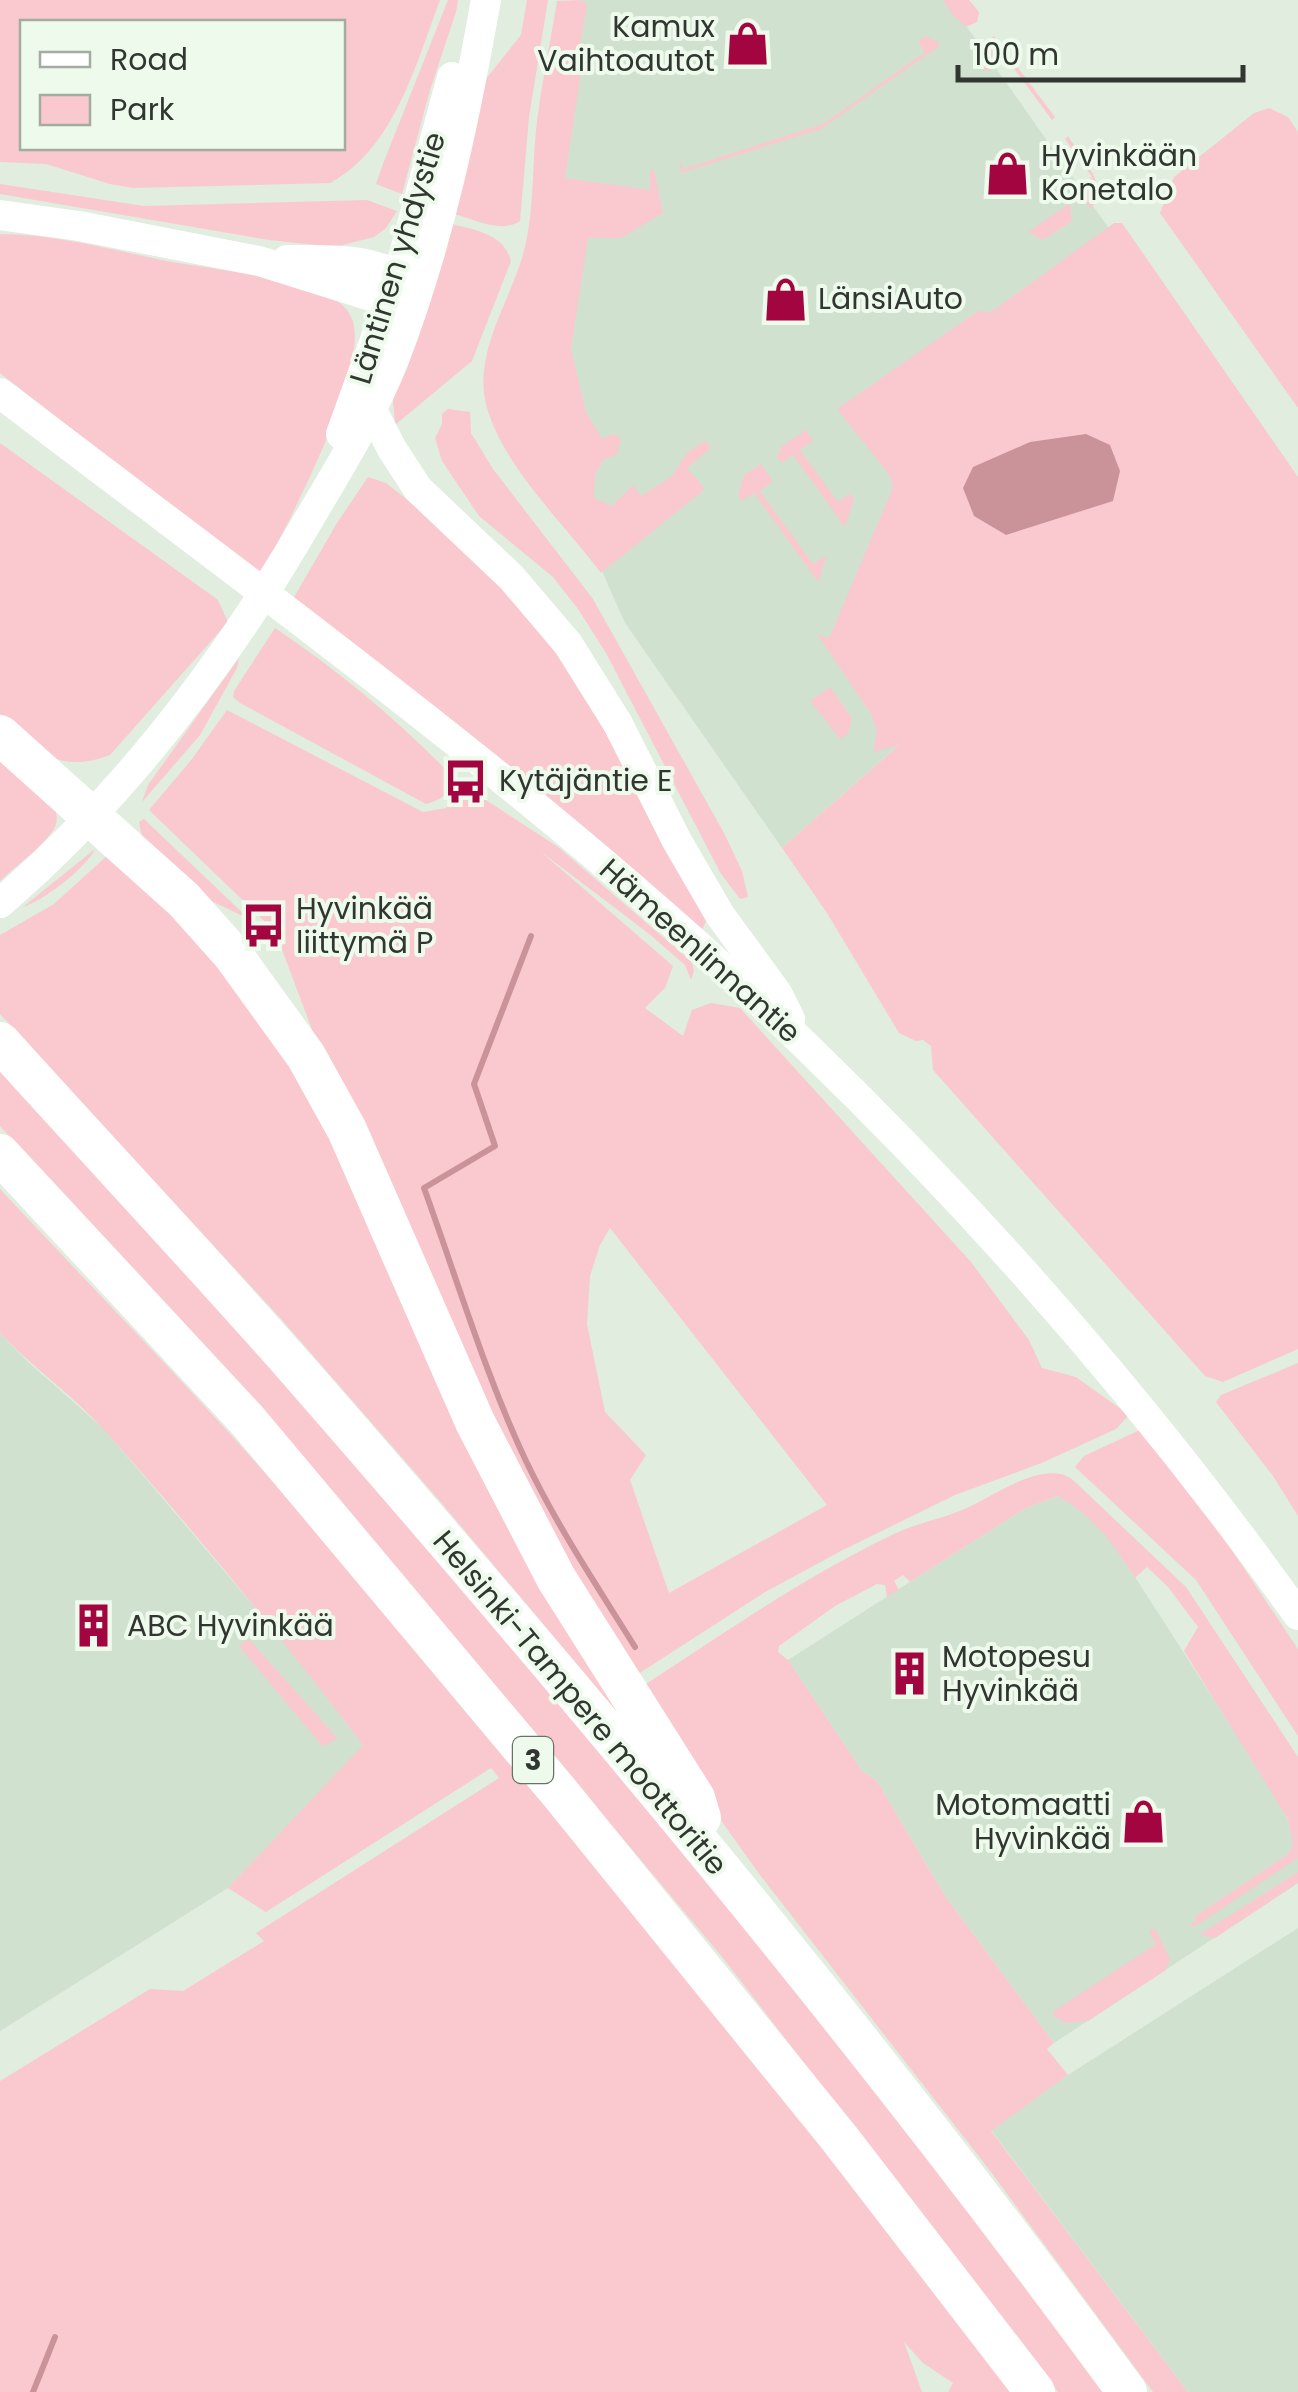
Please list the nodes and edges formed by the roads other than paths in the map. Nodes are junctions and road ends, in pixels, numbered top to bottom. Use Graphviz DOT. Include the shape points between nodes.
graph roads {
  1 [pos="470,0"];
  2 [pos="486,0"];
  3 [pos="0,216"];
  4 [pos="402,289"];
  5 [pos="0,393"];
  6 [pos="372,410"];
  7 [pos="352,450"];
  8 [pos="418,489"];
  9 [pos="313,512"];
  10 [pos="0,735"];
  11 [pos="92,815"];
  12 [pos="0,903"];
  13 [pos="720,914"];
  14 [pos="709,957"];
  15 [pos="0,1042"];
  16 [pos="804,1044"];
  17 [pos="0,1154"];
  18 [pos="1298,1615"];
  19 [pos="714,1862"];
  20 [pos="1035,2392"];
  21 [pos="1128,2392"];
  1 -- 4 [label="main road, Läntinen yhdystie"];
  2 -- 4 [label="main road, Läntinen yhdystie" via="450,184"];
  3 -- 4 [label="main road"];
  4 -- 6 [label="main road, Läntinen yhdystie"];
  4 -- 9 [label="main road, Läntinen yhdystie"];
  5 -- 14 [label="main road, Hämeenlinnantie" via="416,711"];
  6 -- 7 [label="main road, Läntinen yhdystie"];
  6 -- 8 [label="main road"];
  7 -- 8 [label="main road"];
  7 -- 9 [label="main road, Läntinen yhdystie"];
  8 -- 13 [label="main road" via="511,576 568,644"];
  9 -- 11 [label="main road, Läntinen yhdystie" via="235,638"];
  10 -- 11 [label="highway"];
  11 -- 12 [label="main road, Läntinen yhdystie"];
  11 -- 19 [label="highway" via="196,914 306,1056 346,1130 475,1422 556,1578 694,1798"];
  13 -- 14 [label="main road" via="721,932"];
  13 -- 16 [label="main road"];
  14 -- 16 [label="main road, Hämeenlinnantie"];
  15 -- 19 [label="highway, Helsinki-Tampere moottoritie" via="300,1373"];
  16 -- 18 [label="main road, Hämeenlinnantie" via="917,1158 1138,1403"];
  17 -- 20 [label="highway, 3" via="248,1420 547,1777"];
  19 -- 21 [label="highway, Helsinki-Tampere moottoritie"];
}
